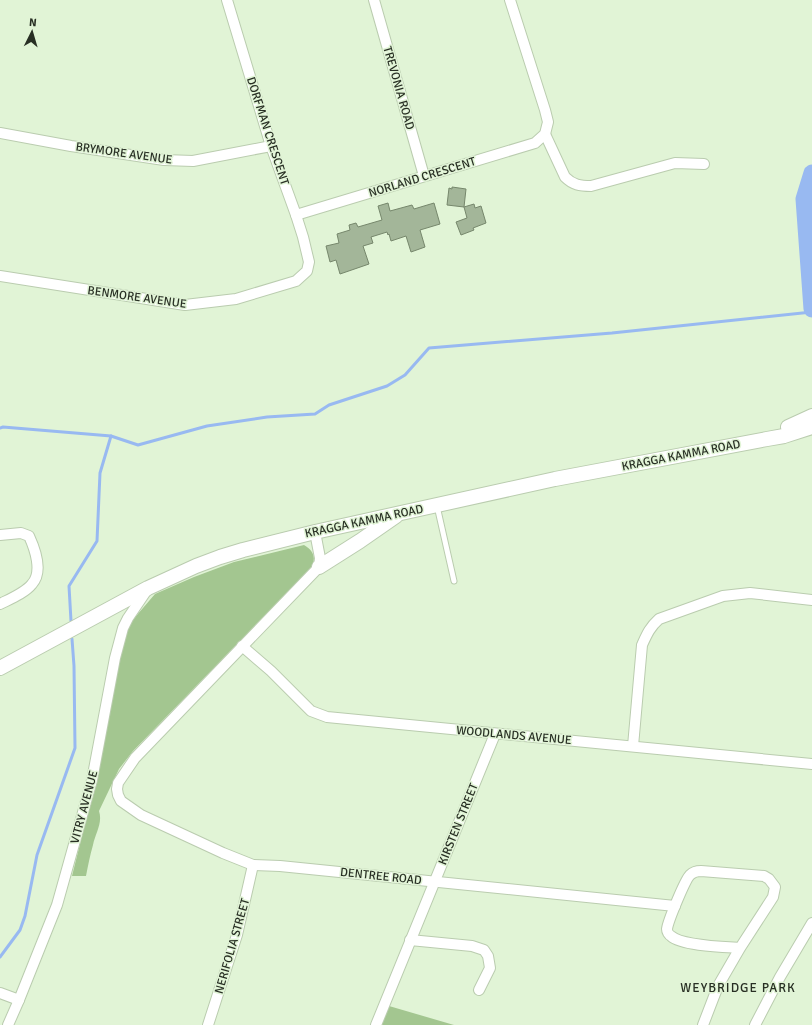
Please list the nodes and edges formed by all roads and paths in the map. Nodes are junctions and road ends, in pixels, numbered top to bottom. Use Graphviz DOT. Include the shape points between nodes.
graph roads {
  1 [pos="227,0"];
  2 [pos="374,0"];
  3 [pos="510,0"];
  4 [pos="0,133"];
  5 [pos="545,134"];
  6 [pos="271,146"];
  7 [pos="704,164"];
  8 [pos="424,176"];
  9 [pos="296,215"];
  10 [pos="309,262"];
  11 [pos="0,276"];
  12 [pos="812,416"];
  13 [pos="812,427"];
  14 [pos="750,442"];
  15 [pos="437,505"];
  16 [pos="401,513"];
  17 [pos="315,532"];
  18 [pos="0,535"];
  19 [pos="319,566"];
  20 [pos="454,581"];
  21 [pos="148,588"];
  22 [pos="812,600"];
  23 [pos="0,604"];
  24 [pos="242,646"];
  25 [pos="0,668"];
  26 [pos="495,734"];
  27 [pos="633,746"];
  28 [pos="812,764"];
  29 [pos="253,865"];
  30 [pos="434,881"];
  31 [pos="675,906"];
  32 [pos="812,923"];
  33 [pos="410,940"];
  34 [pos="740,948"];
  35 [pos="478,990"];
  36 [pos="0,993"];
  37 [pos="19,1000"];
  38 [pos="8,1025"];
  39 [pos="208,1025"];
  40 [pos="376,1025"];
  41 [pos="703,1025"];
  42 [pos="755,1025"];
  1 -- 6 [label="street, DORFMAN CRESCENT"];
  2 -- 8 [label="street, TREVONIA ROAD"];
  3 -- 5 [label="street" via="545,110 548,122"];
  4 -- 6 [label="street, BRYMORE AVENUE" via="164,160 193,160"];
  5 -- 7 [label="street" via="565,178 579,186 591,186 675,163"];
  5 -- 8 [label="street, NORLAND CRESCENT" via="540,140 528,146"];
  6 -- 9 [label="street, DORFMAN CRESCENT"];
  8 -- 9 [label="street, NORLAND CRESCENT"];
  9 -- 10 [label="street, DORFMAN CRESCENT"];
  10 -- 11 [label="street, BENMORE AVENUE" via="307,271 296,281 236,299 185,305"];
  12 -- 14 [label="main road, KRAGGA KAMMA ROAD"];
  13 -- 14 [label="main road, KRAGGA KAMMA ROAD" via="784,436"];
  14 -- 15 [label="main road, KRAGGA KAMMA ROAD" via="555,479"];
  15 -- 16 [label="main road, KRAGGA KAMMA ROAD"];
  15 -- 20 [label="lane"];
  16 -- 17 [label="main road, KRAGGA KAMMA ROAD"];
  16 -- 19 [label="main road"];
  17 -- 19 [label="street"];
  17 -- 21 [label="main road, KRAGGA KAMMA ROAD" via="220,557"];
  18 -- 23 [label="street" via="21,533 29,536 35,550 37,573 32,585"];
  19 -- 24 [label="street"];
  21 -- 25 [label="main road, KRAGGA KAMMA ROAD"];
  21 -- 37 [label="street, VITRY AVENUE" via="123,628 90,787 57,905"];
  22 -- 27 [label="street" via="750,593 723,596 659,619 647,632 642,645"];
  24 -- 26 [label="street, WOODLANDS AVENUE" via="311,711 318,714 348,720"];
  24 -- 29 [label="street, DENTREE ROAD" via="135,758 118,783 117,789 121,801 141,815"];
  26 -- 27 [label="street, WOODLANDS AVENUE"];
  26 -- 30 [label="street, KIRSTEN STREET"];
  27 -- 28 [label="street, WOODLANDS AVENUE"];
  29 -- 30 [label="street, DENTREE ROAD"];
  29 -- 39 [label="street, NERIFOLIA STREET" via="237,935"];
  30 -- 31 [label="street, DENTREE ROAD"];
  30 -- 33 [label="street, KIRSTEN STREET"];
  31 -- 34 [label="street" via="667,928 668,933 675,939 688,943"];
  31 -- 34 [label="street" via="687,879 694,872 764,876 769,879 775,887 774,897"];
  32 -- 42 [label="street"];
  33 -- 35 [label="street" via="472,946 484,950 490,968"];
  33 -- 40 [label="street, KIRSTEN STREET"];
  34 -- 41 [label="street" via="716,990"];
  36 -- 37 [label="street"];
  37 -- 38 [label="street, VITRY AVENUE"];
}
